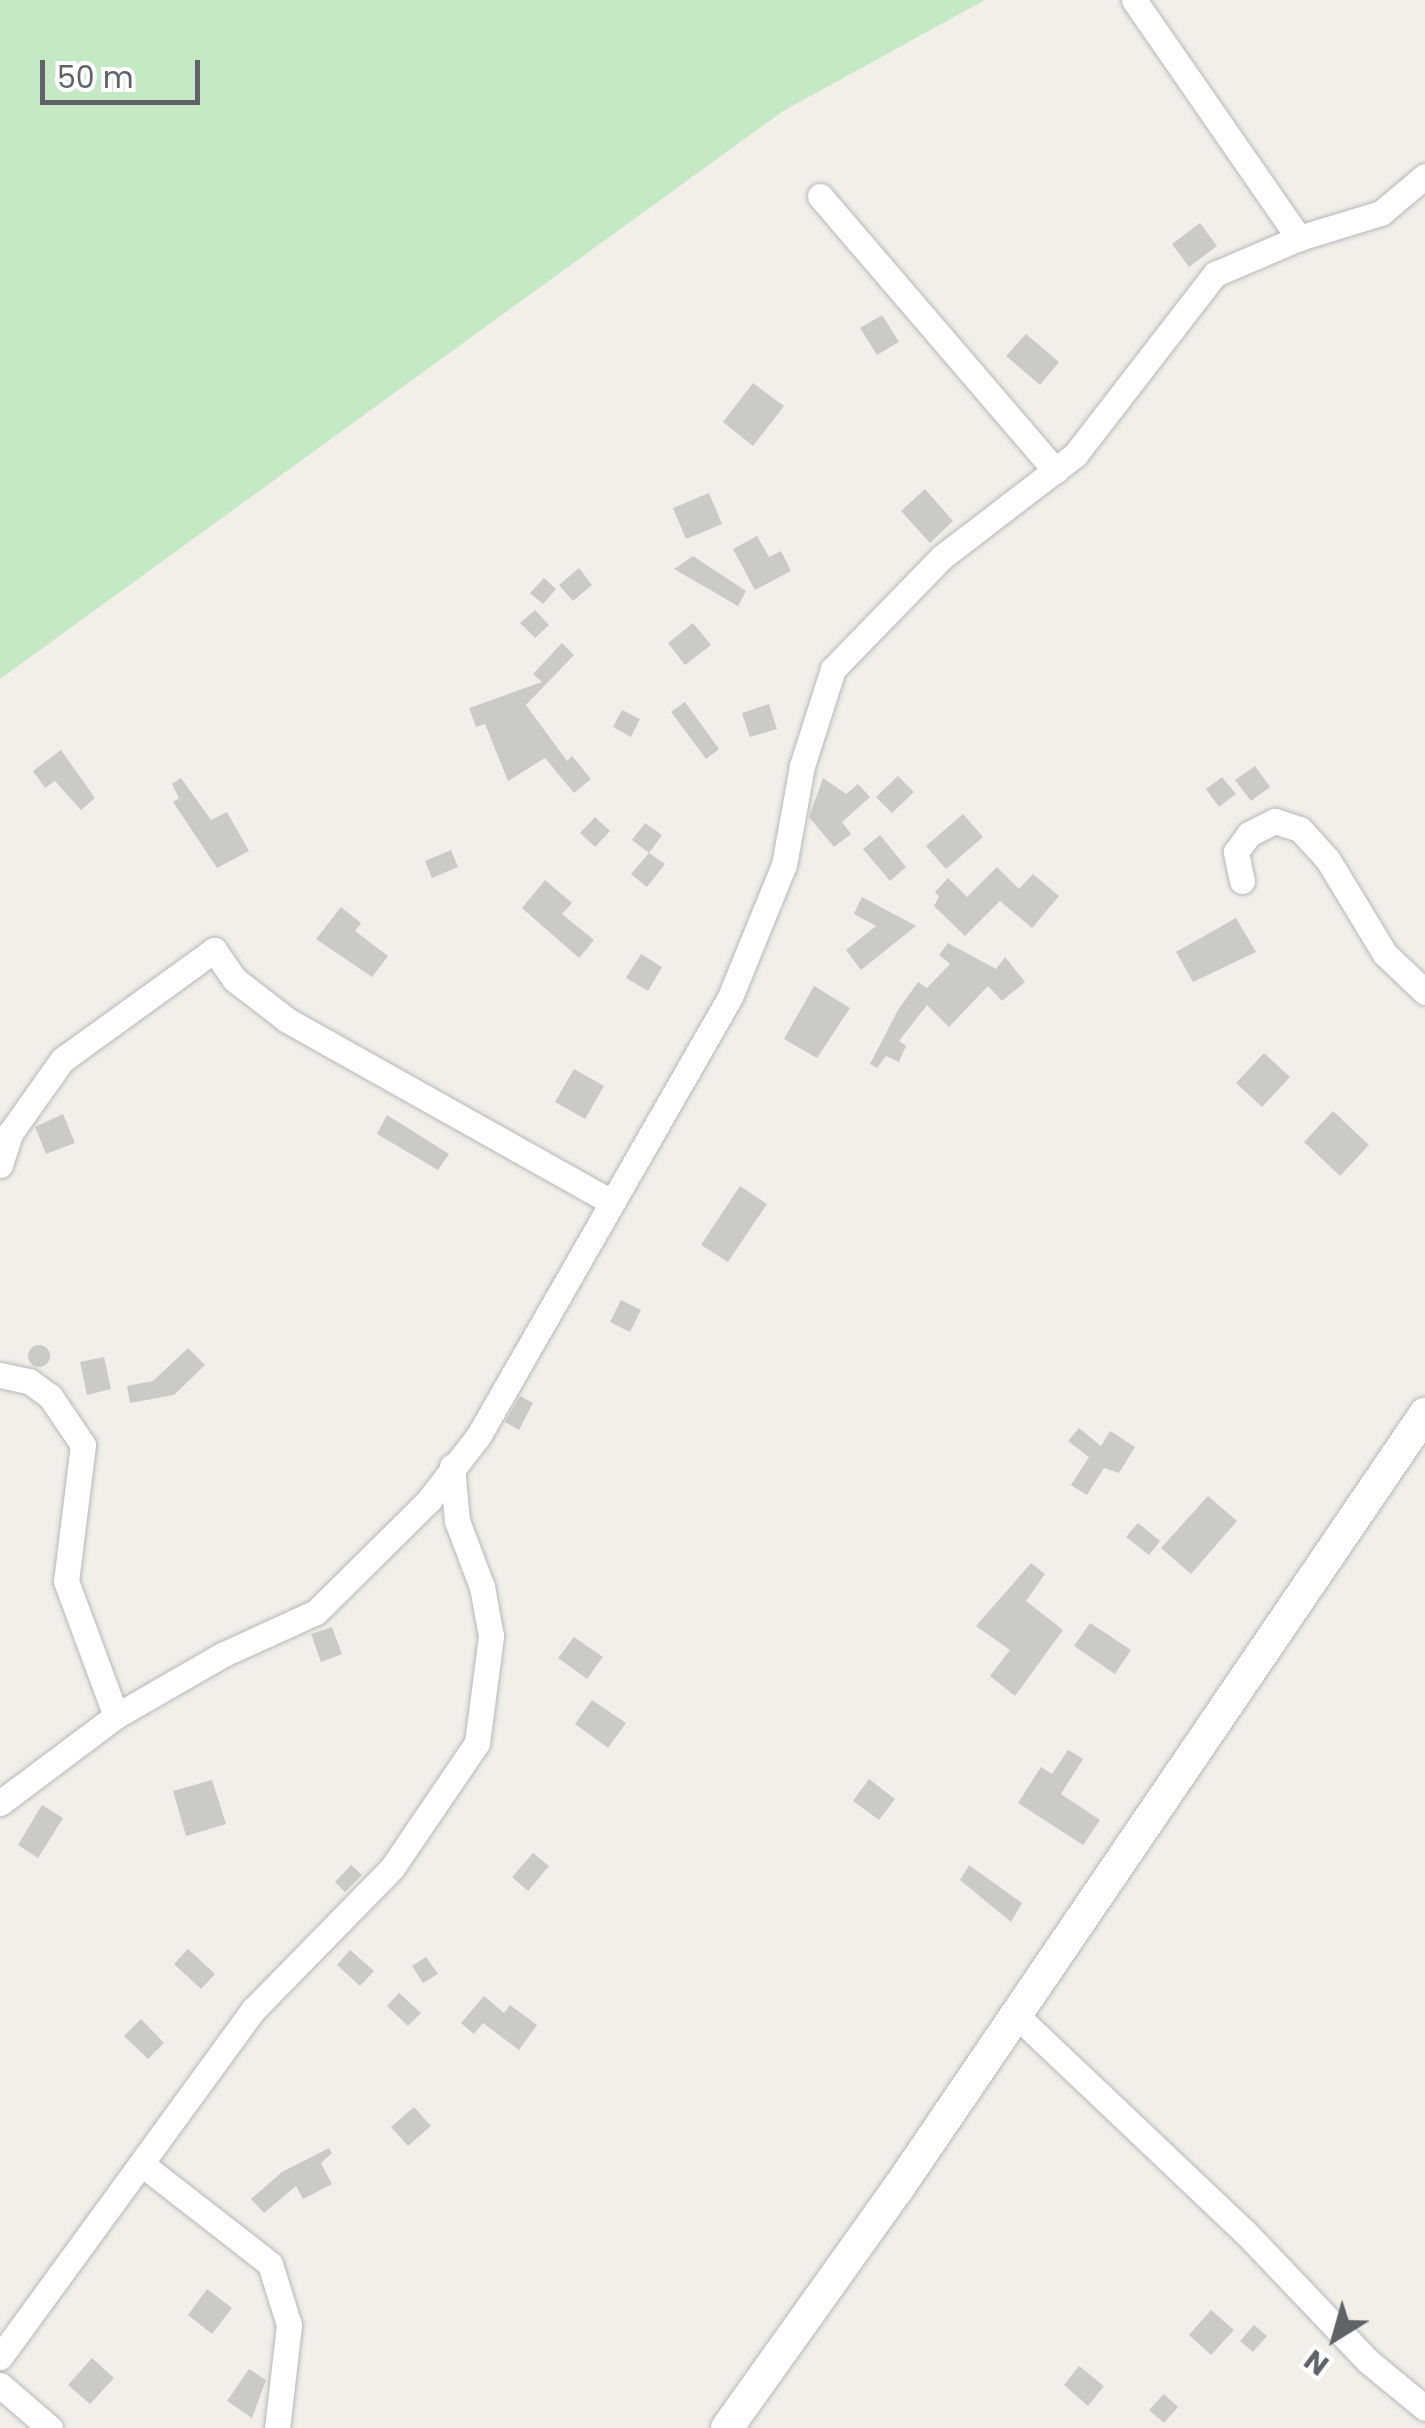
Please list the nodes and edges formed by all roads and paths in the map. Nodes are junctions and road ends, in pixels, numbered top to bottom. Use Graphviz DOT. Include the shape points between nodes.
graph roads {
  1 [pos="1134,0"];
  2 [pos="1425,176"];
  3 [pos="820,196"];
  4 [pos="1298,238"];
  5 [pos="1056,471"];
  6 [pos="1242,881"];
  7 [pos="1425,992"];
  8 [pos="0,1164"];
  9 [pos="611,1202"];
  10 [pos="0,1375"];
  11 [pos="1425,1414"];
  12 [pos="452,1466"];
  13 [pos="116,1716"];
  14 [pos="0,1803"];
  15 [pos="1016,2015"];
  16 [pos="143,2165"];
  17 [pos="0,2357"];
  18 [pos="0,2385"];
  19 [pos="1425,2408"];
  20 [pos="50,2428"];
  21 [pos="277,2428"];
  22 [pos="727,2428"];
  1 -- 4 [label="street"];
  2 -- 4 [label="street" via="1381,213"];
  3 -- 5 [label="street"];
  4 -- 5 [label="street" via="1214,274 1100,425"];
  5 -- 9 [label="street" via="942,557 834,669 802,766 772,902 723,1009"];
  6 -- 7 [label="street" via="1236,852 1249,834 1275,821 1300,829 1328,860 1385,954"];
  8 -- 9 [label="street" via="10,1132 62,1060 214,950 234,979 287,1020"];
  9 -- 12 [label="street" via="479,1435"];
  10 -- 13 [label="street" via="28,1381 50,1396 82,1445 66,1581"];
  11 -- 15 [label="street"];
  12 -- 13 [label="street" via="393,1540 316,1612 224,1654"];
  12 -- 16 [label="street" via="457,1522 482,1587 490,1636 478,1743 392,1868 254,2009"];
  13 -- 14 [label="street"];
  15 -- 19 [label="street" via="1244,2232 1368,2361"];
  15 -- 22 [label="street"];
  16 -- 17 [label="street"];
  16 -- 21 [label="street" via="270,2264 290,2325"];
  18 -- 20 [label="street"];
}
